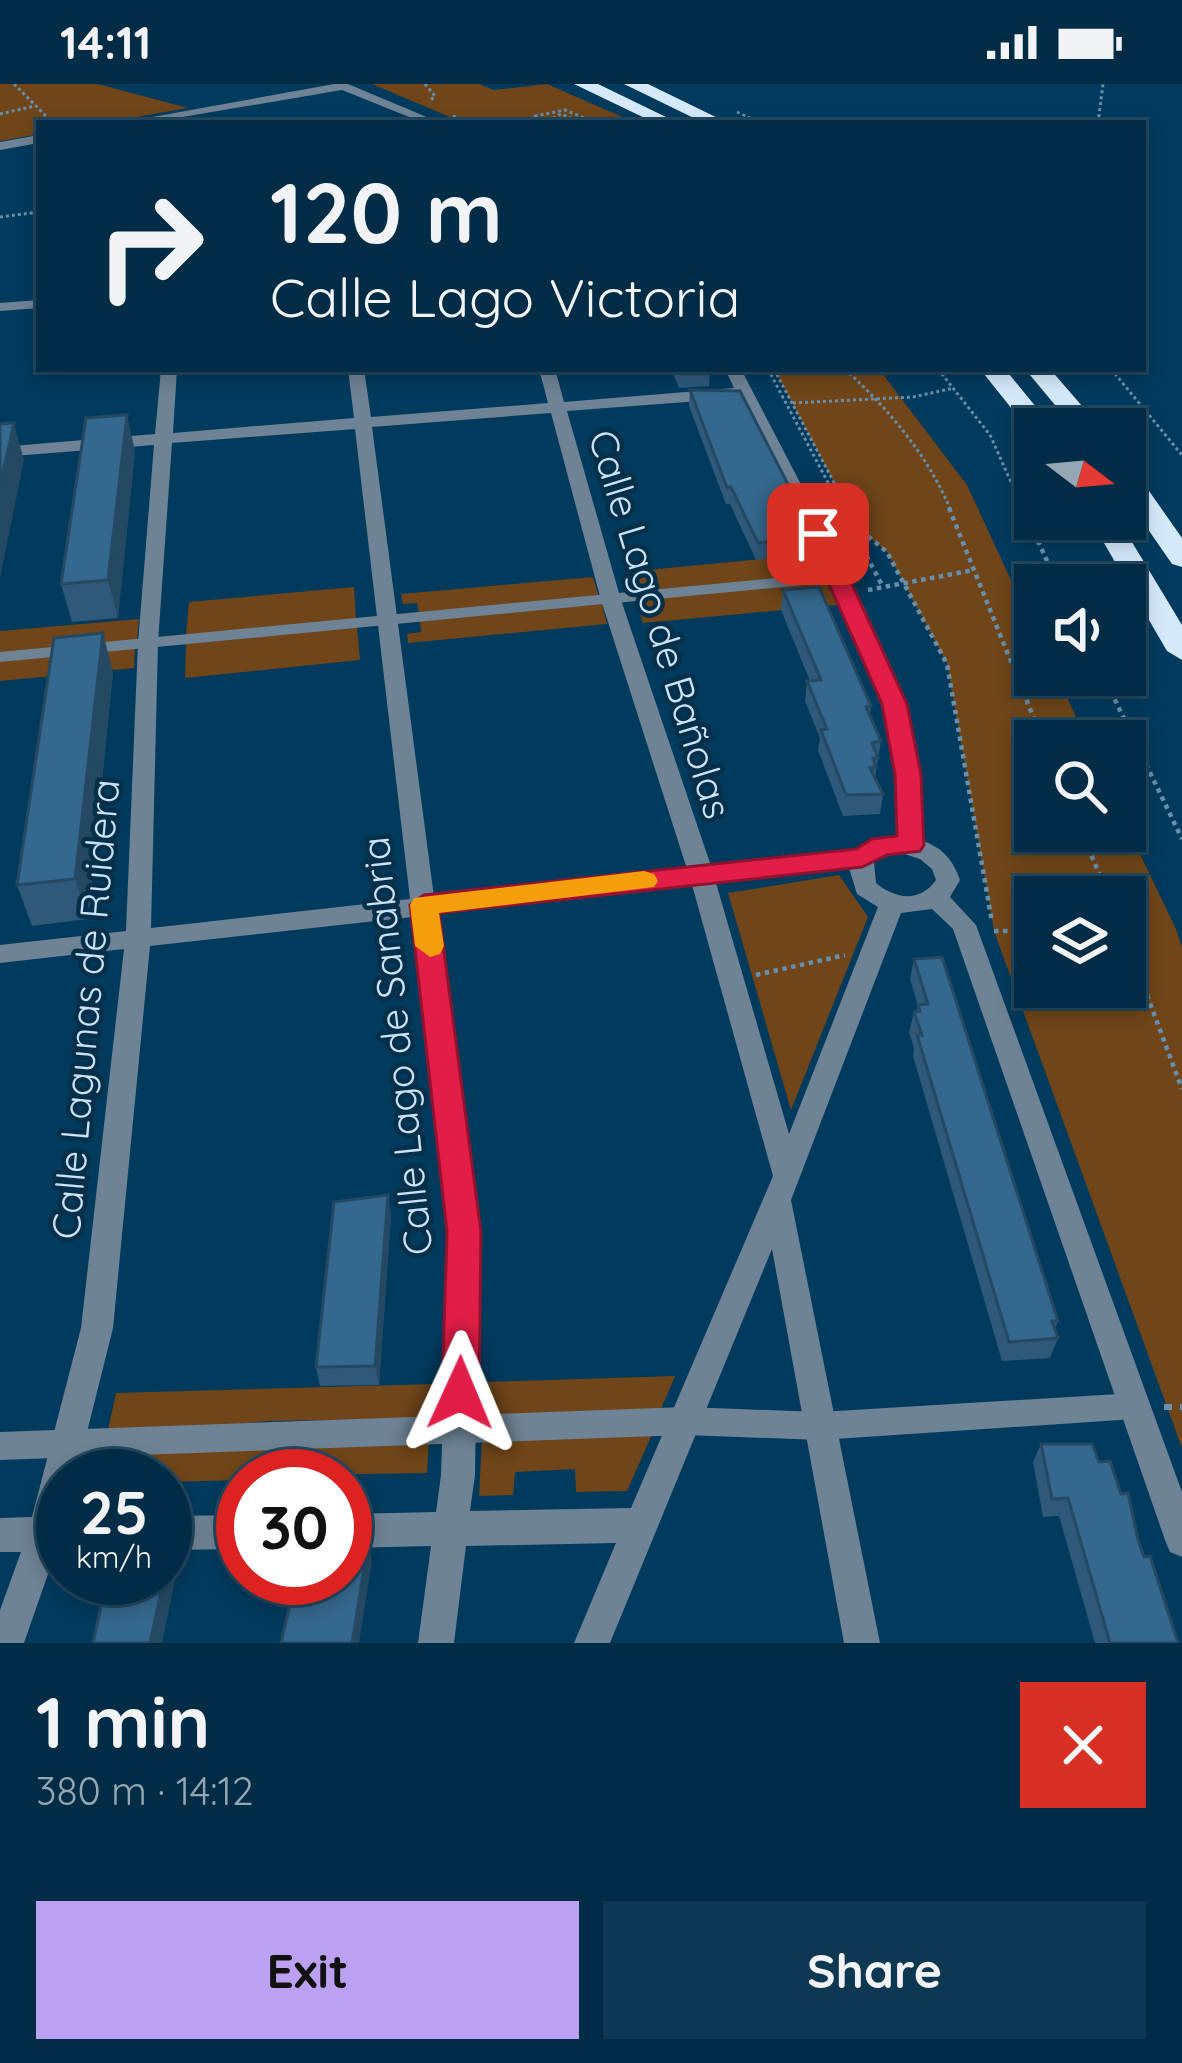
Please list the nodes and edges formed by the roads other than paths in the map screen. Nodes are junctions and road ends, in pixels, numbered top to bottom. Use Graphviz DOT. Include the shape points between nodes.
graph roads {
  1 [pos="583,84"];
  2 [pos="633,84"];
  3 [pos="249,90"];
  4 [pos="271,96"];
  5 [pos="363,96"];
  6 [pos="220,106"];
  7 [pos="142,120"];
  8 [pos="235,120"];
  9 [pos="396,120"];
  10 [pos="427,120"];
  11 [pos="662,120"];
  12 [pos="712,120"];
  13 [pos="36,140"];
  14 [pos="0,146"];
  15 [pos="36,304"];
  16 [pos="0,307"];
  17 [pos="169,372"];
  18 [pos="356,372"];
  19 [pos="549,372"];
  20 [pos="735,372"];
  21 [pos="994,372"];
  22 [pos="1040,372"];
  23 [pos="747,392"];
  24 [pos="558,408"];
  25 [pos="1024,408"];
  26 [pos="1071,408"];
  27 [pos="364,424"];
  28 [pos="167,440"];
  29 [pos="0,452"];
  30 [pos="1146,507"];
  31 [pos="1116,540"];
  32 [pos="1182,558"];
  33 [pos="844,585"];
  34 [pos="611,600"];
  35 [pos="387,620"];
  36 [pos="148,643"];
  37 [pos="1182,651"];
  38 [pos="0,656"];
  39 [pos="911,845"];
  40 [pos="862,858"];
  41 [pos="701,874"];
  42 [pos="936,898"];
  43 [pos="892,904"];
  44 [pos="424,905"];
  45 [pos="138,938"];
  46 [pos="0,954"];
  47 [pos="782,1189"];
  48 [pos="1135,1406"];
  49 [pos="685,1421"];
  50 [pos="820,1426"];
  51 [pos="460,1433"];
  52 [pos="65,1444"];
  53 [pos="0,1446"];
  54 [pos="64,1449"];
  55 [pos="642,1525"];
  56 [pos="453,1530"];
  57 [pos="372,1531"];
  58 [pos="0,1534"];
  59 [pos="36,1534"];
  60 [pos="1182,1540"];
  61 [pos="36,1575"];
  62 [pos="6,1643"];
  63 [pos="436,1643"];
  64 [pos="592,1643"];
  65 [pos="862,1643"];
  1 -- 11 [label="highway"];
  2 -- 12 [label="highway"];
  3 -- 4 [label="street"];
  4 -- 5 [label="street" via="343,86"];
  4 -- 6 [label="street"];
  5 -- 9 [label="street"];
  5 -- 10 [label="street"];
  6 -- 7 [label="street"];
  6 -- 8 [label="street"];
  13 -- 14 [label="street"];
  15 -- 16 [label="street"];
  17 -- 28 [label="street, Calle Lagunas de Ruidera"];
  18 -- 27 [label="street, Calle Lago de Sanabria"];
  19 -- 24 [label="street, Calle Lago de Bañolas"];
  20 -- 23 [label="street"];
  21 -- 25 [label="highway"];
  22 -- 26 [label="highway"];
  23 -- 24 [label="street"];
  23 -- 33 [label="street"];
  24 -- 27 [label="street"];
  24 -- 34 [label="street, Calle Lago de Bañolas"];
  27 -- 28 [label="street"];
  27 -- 35 [label="street, Calle Lago de Sanabria"];
  28 -- 29 [label="street"];
  28 -- 36 [label="street, Calle Lagunas de Ruidera"];
  30 -- 32 [label="highway"];
  31 -- 37 [label="highway"];
  33 -- 34 [label="street"];
  33 -- 39 [label="street" via="895,704"];
  34 -- 35 [label="street"];
  34 -- 41 [label="street, Calle Lago de Bañolas"];
  35 -- 36 [label="street"];
  35 -- 44 [label="street, Calle Lago de Sanabria"];
  36 -- 38 [label="street"];
  36 -- 45 [label="street, Calle Lagunas de Ruidera"];
  39 -- 40 [label="street" via="881,845"];
  39 -- 42 [label="street" via="932,854 947,874"];
  40 -- 41 [label="street"];
  40 -- 43 [label="street" via="866,889"];
  41 -- 44 [label="street"];
  41 -- 47 [label="street, Calle Lago de Bañolas"];
  42 -- 43 [label="street"];
  42 -- 48 [label="street" via="964,925"];
  43 -- 47 [label="street"];
  44 -- 45 [label="street"];
  44 -- 51 [label="street, Calle Lago de Sanabria" via="464,1232"];
  45 -- 46 [label="street"];
  45 -- 52 [label="street, Calle Lagunas de Ruidera" via="98,1328"];
  47 -- 49 [label="street"];
  47 -- 50 [label="street, Calle Lago de Bañolas"];
  48 -- 50 [label="street"];
  48 -- 60 [label="street"];
  49 -- 50 [label="street"];
  49 -- 51 [label="street"];
  49 -- 55 [label="street"];
  50 -- 65 [label="street, Calle Lago de Bañolas"];
  51 -- 52 [label="street"];
  51 -- 56 [label="street, Calle Lago de Sanabria"];
  52 -- 53 [label="street"];
  52 -- 54 [label="street, Calle Lagunas de Ruidera"];
  55 -- 56 [label="street"];
  55 -- 64 [label="street"];
  56 -- 57 [label="street"];
  56 -- 63 [label="street, Calle Lago de Sanabria"];
  58 -- 59 [label="street"];
  61 -- 62 [label="street, Calle Lagunas de Ruidera"];
}
